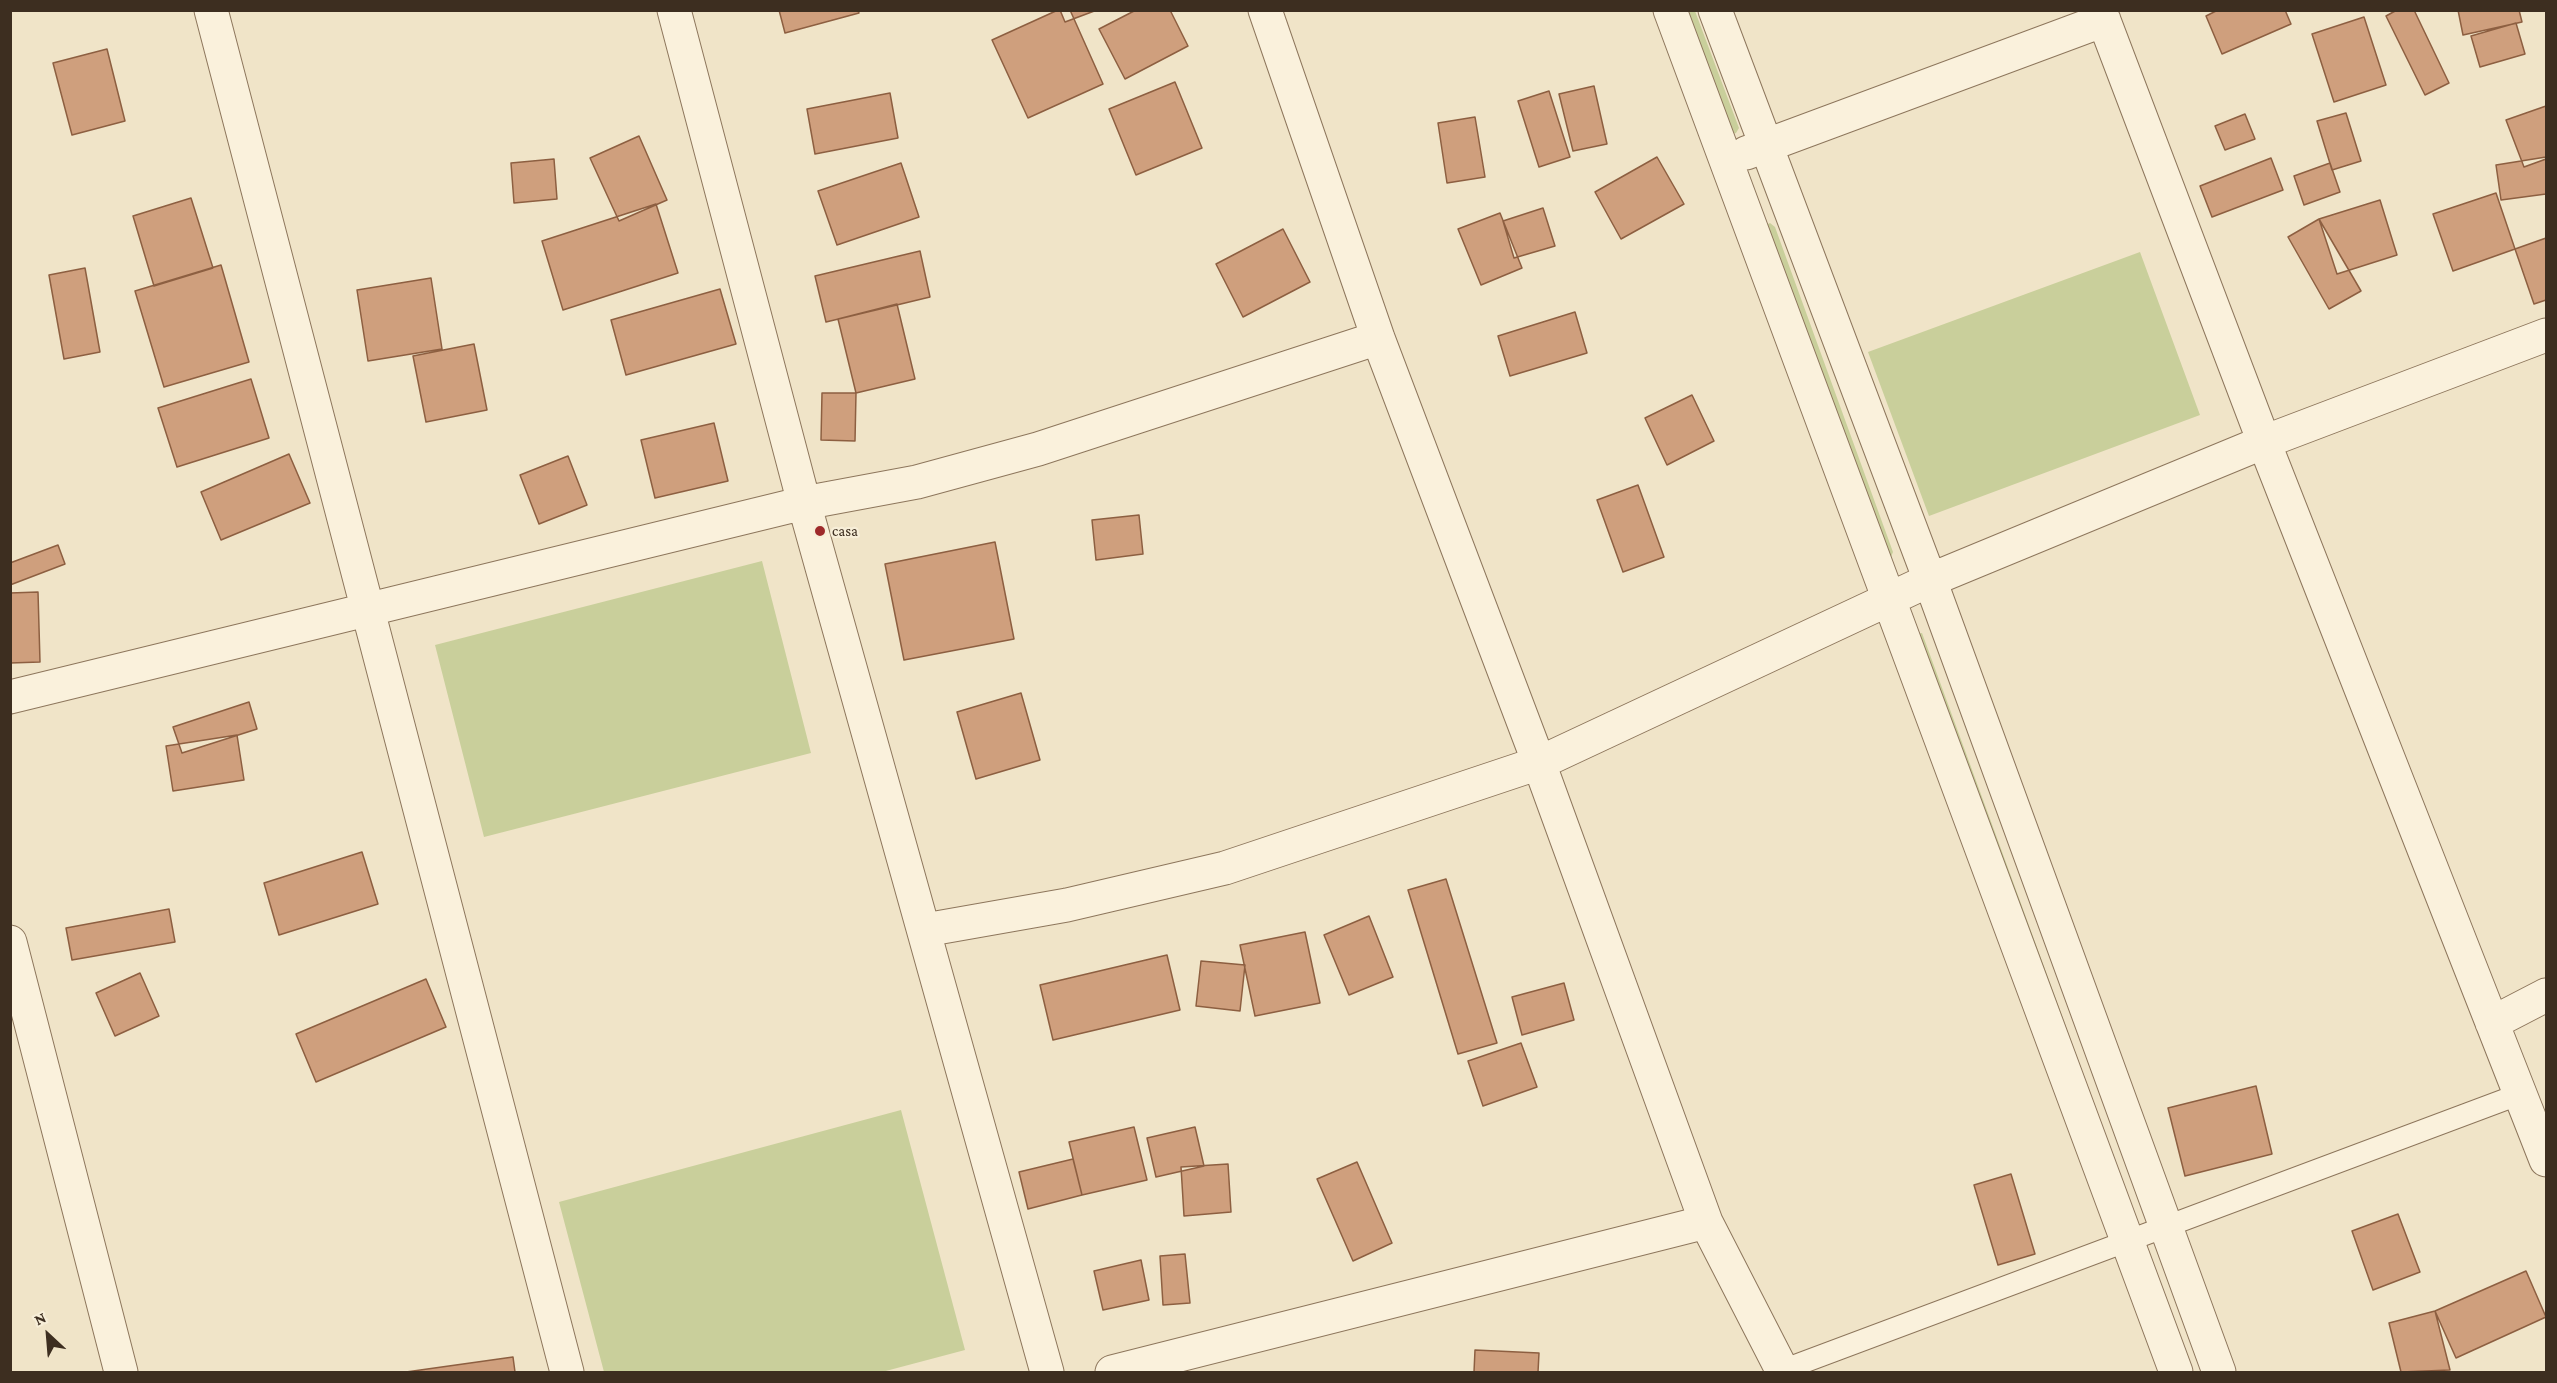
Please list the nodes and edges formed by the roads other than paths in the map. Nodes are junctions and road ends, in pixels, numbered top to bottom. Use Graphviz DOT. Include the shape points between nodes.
graph roads {
  1 [pos="211,10"];
  2 [pos="674,10"];
  3 [pos="1264,10"];
  4 [pos="1670,10"];
  5 [pos="1714,10"];
  6 [pos="2102,15"];
  7 [pos="1765,145"];
  8 [pos="1725,162"];
  9 [pos="2547,335"];
  10 [pos="1378,338"];
  11 [pos="2264,442"];
  12 [pos="804,503"];
  13 [pos="1930,580"];
  14 [pos="1888,601"];
  15 [pos="367,608"];
  16 [pos="10,697"];
  17 [pos="1539,763"];
  18 [pos="925,930"];
  19 [pos="10,942"];
  20 [pos="2547,995"];
  21 [pos="2492,1023"];
  22 [pos="2520,1094"];
  23 [pos="2547,1160"];
  24 [pos="1706,1222"];
  25 [pos="2166,1225"];
  26 [pos="2127,1240"];
  27 [pos="1783,1371"];
  28 [pos="121,1372"];
  29 [pos="567,1372"];
  30 [pos="1047,1372"];
  31 [pos="1112,1372"];
  32 [pos="2176,1372"];
  33 [pos="2219,1372"];
  1 -- 15 [label="street"];
  2 -- 12 [label="street"];
  3 -- 10 [label="street"];
  4 -- 8 [label="street"];
  5 -- 7 [label="street"];
  6 -- 7 [label="street"];
  6 -- 11 [label="street"];
  7 -- 8 [label="street"];
  7 -- 13 [label="street"];
  8 -- 14 [label="street"];
  9 -- 11 [label="street"];
  10 -- 12 [label="street" via="1026,452 917,482"];
  10 -- 17 [label="street"];
  11 -- 13 [label="street"];
  11 -- 21 [label="street"];
  12 -- 15 [label="street"];
  12 -- 18 [label="street"];
  13 -- 14 [label="street"];
  13 -- 25 [label="street"];
  14 -- 17 [label="street"];
  14 -- 26 [label="street"];
  15 -- 16 [label="street"];
  15 -- 29 [label="street"];
  17 -- 18 [label="street" via="1225,868 1067,906"];
  17 -- 24 [label="street"];
  18 -- 30 [label="street"];
  19 -- 28 [label="street"];
  20 -- 21 [label="street"];
  21 -- 22 [label="street"];
  22 -- 23 [label="street"];
  22 -- 25 [label="lane"];
  24 -- 27 [label="street"];
  24 -- 31 [label="street"];
  25 -- 26 [label="lane"];
  25 -- 33 [label="street"];
  26 -- 27 [label="lane"];
  26 -- 32 [label="street"];
}
